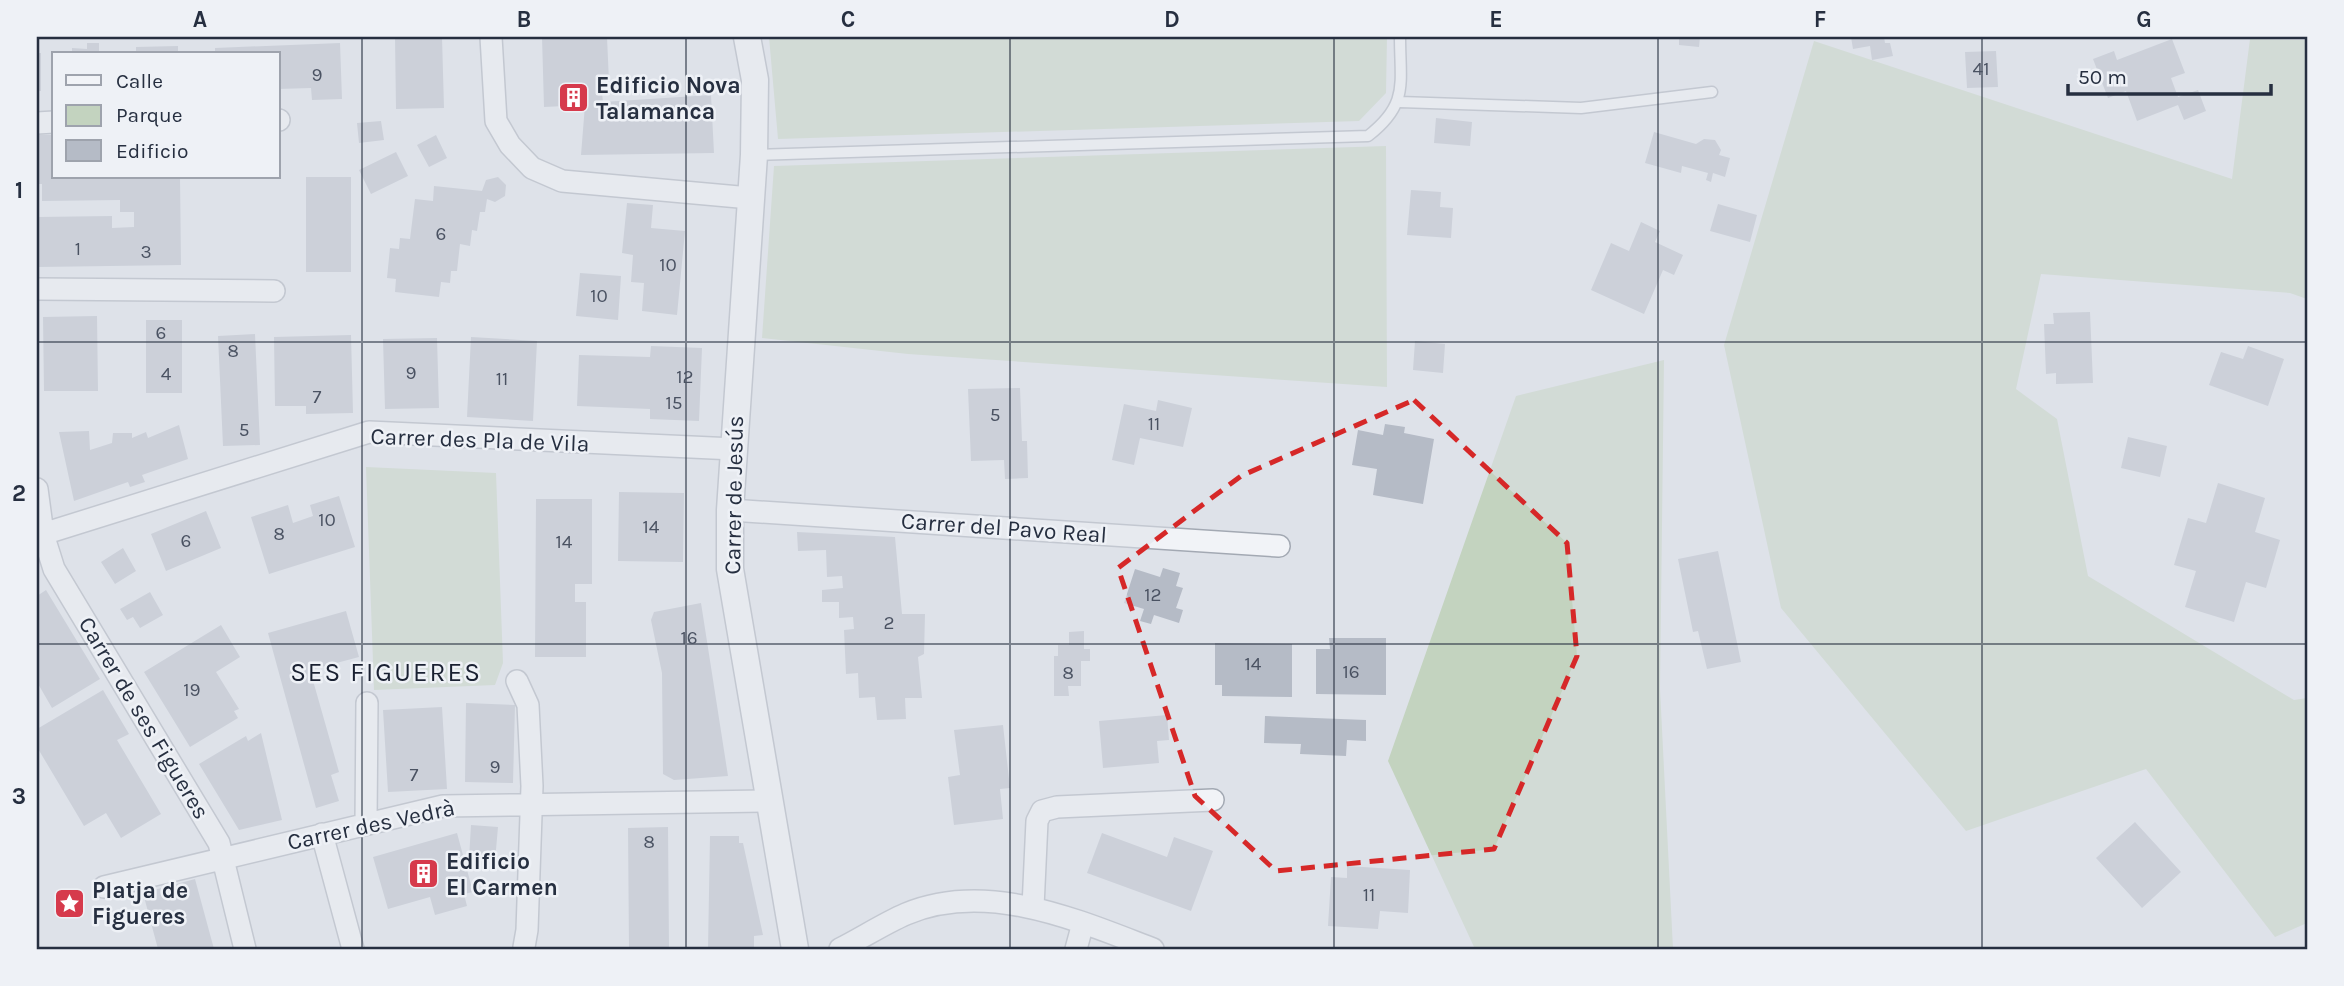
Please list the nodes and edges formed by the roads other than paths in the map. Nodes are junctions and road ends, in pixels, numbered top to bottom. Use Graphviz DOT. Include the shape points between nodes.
graph roads {
  1 [pos="491,37"];
  2 [pos="747,37"];
  3 [pos="1401,37"];
  4 [pos="1712,92"];
  5 [pos="1400,102"];
  6 [pos="754,155"];
  7 [pos="750,198"];
  8 [pos="37,289"];
  9 [pos="274,291"];
  10 [pos="733,449"];
  11 [pos="37,489"];
  12 [pos="730,510"];
  13 [pos="40,539"];
  14 [pos="1279,546"];
  15 [pos="517,681"];
  16 [pos="367,703"];
  17 [pos="1213,800"];
  18 [pos="769,801"];
  19 [pos="530,803"];
  20 [pos="366,823"];
  21 [pos="322,834"];
  22 [pos="223,859"];
  23 [pos="104,887"];
  24 [pos="1033,907"];
  25 [pos="1083,923"];
  26 [pos="524,947"];
  27 [pos="245,949"];
  28 [pos="354,949"];
  29 [pos="796,949"];
  30 [pos="840,949"];
  31 [pos="1076,949"];
  32 [pos="1153,949"];
  1 -- 7 [label="street" via="496,121 532,168 562,181"];
  2 -- 6 [label="street, Carrer de Jesús" via="755,80"];
  3 -- 5 [label="lane"];
  4 -- 5 [label="lane" via="1581,108"];
  5 -- 6 [label="lane" via="1387,121 1368,136"];
  6 -- 7 [label="street, Carrer de Jesús"];
  7 -- 10 [label="street, Carrer de Jesús"];
  8 -- 9 [label="street"];
  10 -- 12 [label="street, Carrer de Jesús"];
  10 -- 13 [label="street, Carrer des Pla de Vila" via="369,432"];
  11 -- 13 [label="street, Carrer de ses Figueres"];
  12 -- 14 [label="street, Carrer del Pavo Real"];
  12 -- 18 [label="street, Carrer de Jesús" via="730,569"];
  13 -- 22 [label="street, Carrer de ses Figueres" via="219,843"];
  15 -- 19 [label="street" via="527,705"];
  16 -- 20 [label="street"];
  17 -- 24 [label="street" via="1042,811 1037,821"];
  18 -- 19 [label="street, Carrer des Vedrà"];
  18 -- 29 [label="street, Carrer de Jesús"];
  19 -- 20 [label="street, Carrer des Vedrà" via="443,806"];
  19 -- 26 [label="street"];
  20 -- 21 [label="street, Carrer des Vedrà"];
  21 -- 22 [label="street, Carrer des Vedrà"];
  21 -- 28 [label="street"];
  22 -- 23 [label="street, Carrer des Vedrà"];
  22 -- 27 [label="street, Carrer de ses Figueres"];
  24 -- 25 [label="street"];
  24 -- 30 [label="street" via="980,901 944,903 907,914"];
  25 -- 31 [label="street"];
  25 -- 32 [label="street"];
}
